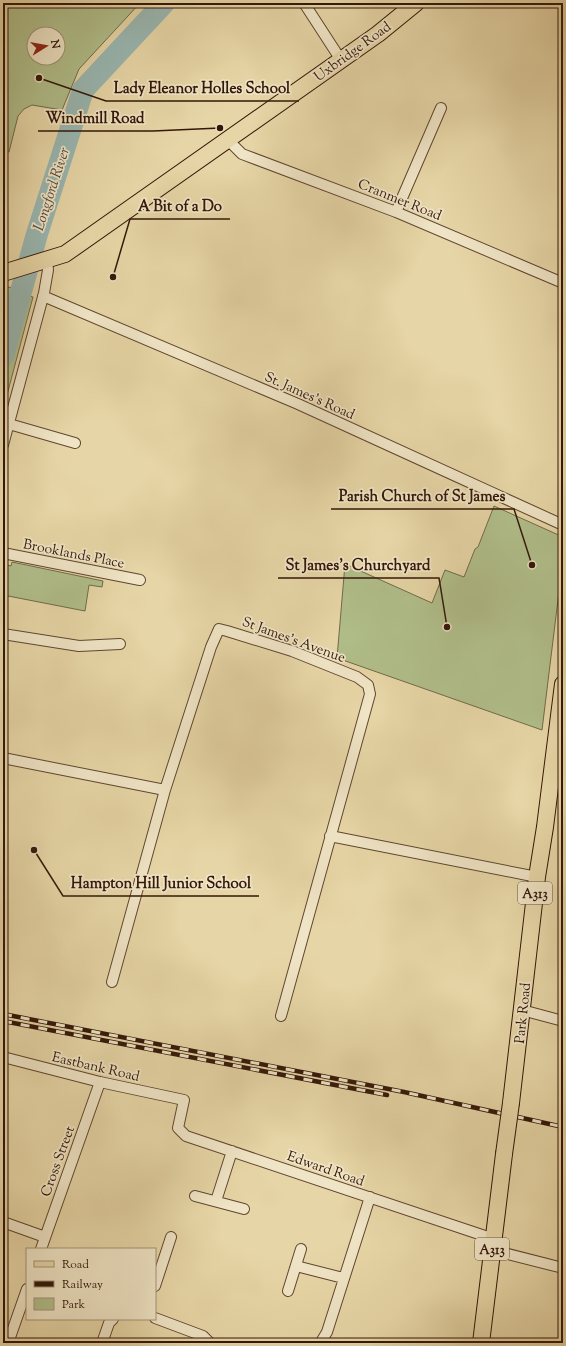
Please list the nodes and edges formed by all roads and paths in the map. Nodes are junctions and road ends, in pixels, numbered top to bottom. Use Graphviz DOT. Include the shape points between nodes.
graph roads {
  1 [pos="304,3"];
  2 [pos="416,3"];
  3 [pos="341,60"];
  4 [pos="441,108"];
  5 [pos="228,140"];
  6 [pos="396,212"];
  7 [pos="43,262"];
  8 [pos="6,272"];
  9 [pos="563,283"];
  10 [pos="43,296"];
  11 [pos="8,424"];
  12 [pos="75,443"];
  13 [pos="3,446"];
  14 [pos="563,525"];
  15 [pos="3,553"];
  16 [pos="140,580"];
  17 [pos="3,634"];
  18 [pos="120,644"];
  19 [pos="563,684"];
  20 [pos="3,758"];
  21 [pos="165,790"];
  22 [pos="330,836"];
  23 [pos="537,877"];
  24 [pos="112,982"];
  25 [pos="522,1010"];
  26 [pos="281,1016"];
  27 [pos="563,1021"];
  28 [pos="3,1057"];
  29 [pos="100,1082"];
  30 [pos="184,1100"];
  31 [pos="232,1151"];
  32 [pos="195,1196"];
  33 [pos="370,1197"];
  34 [pos="216,1201"];
  35 [pos="244,1209"];
  36 [pos="3,1222"];
  37 [pos="45,1237"];
  38 [pos="170,1237"];
  39 [pos="493,1245"];
  40 [pos="41,1248"];
  41 [pos="301,1249"];
  42 [pos="296,1266"];
  43 [pos="563,1268"];
  44 [pos="343,1278"];
  45 [pos="156,1283"];
  46 [pos="288,1291"];
  47 [pos="26,1292"];
  48 [pos="156,1318"];
  49 [pos="112,1320"];
  50 [pos="321,1342"];
  51 [pos="8,1343"];
  52 [pos="102,1343"];
  53 [pos="210,1343"];
  54 [pos="481,1343"];
  1 -- 3 [label="street"];
  2 -- 3 [label="main road, Uxbridge Road"];
  3 -- 5 [label="main road, Uxbridge Road"];
  4 -- 6 [label="street"];
  5 -- 6 [label="street, Cranmer Road" via="242,154"];
  5 -- 7 [label="main road, Uxbridge Road" via="65,254"];
  6 -- 9 [label="street, Cranmer Road"];
  7 -- 8 [label="main road, Uxbridge Road"];
  7 -- 10 [label="street" via="48,270"];
  10 -- 11 [label="street"];
  10 -- 14 [label="street, St. James's Road" via="298,404"];
  11 -- 12 [label="street"];
  11 -- 13 [label="street"];
  15 -- 16 [label="street, Brooklands Place"];
  17 -- 18 [label="street" via="79,646"];
  19 -- 23 [label="main road, Park Road / A313"];
  20 -- 21 [label="street"];
  21 -- 22 [label="street, St James's Avenue" via="216,635 219,630 235,632 292,651 357,677 368,685 370,694"];
  21 -- 24 [label="street, St James's Avenue"];
  22 -- 23 [label="street"];
  22 -- 26 [label="street, St James's Avenue"];
  23 -- 25 [label="main road, Park Road / A313"];
  25 -- 27 [label="street"];
  25 -- 39 [label="main road, Park Road / A313, bridge"];
  28 -- 29 [label="street, Eastbank Road"];
  29 -- 30 [label="street, Eastbank Road"];
  29 -- 37 [label="street, Cross Street"];
  30 -- 31 [label="street, Edward Road" via="178,1128 186,1136"];
  31 -- 33 [label="street, Edward Road"];
  31 -- 34 [label="street"];
  32 -- 34 [label="street"];
  33 -- 39 [label="street, Edward Road"];
  33 -- 44 [label="street"];
  34 -- 35 [label="street"];
  36 -- 37 [label="street"];
  37 -- 40 [label="street, Cross Street"];
  38 -- 45 [label="street"];
  39 -- 43 [label="street, Edward Road"];
  39 -- 54 [label="main road, Park Road / A313"];
  41 -- 42 [label="street"];
  42 -- 44 [label="street"];
  42 -- 46 [label="street"];
  44 -- 50 [label="street" via="327,1332"];
  47 -- 51 [label="street"];
  48 -- 53 [label="street" via="203,1336"];
  49 -- 52 [label="street"];
}
